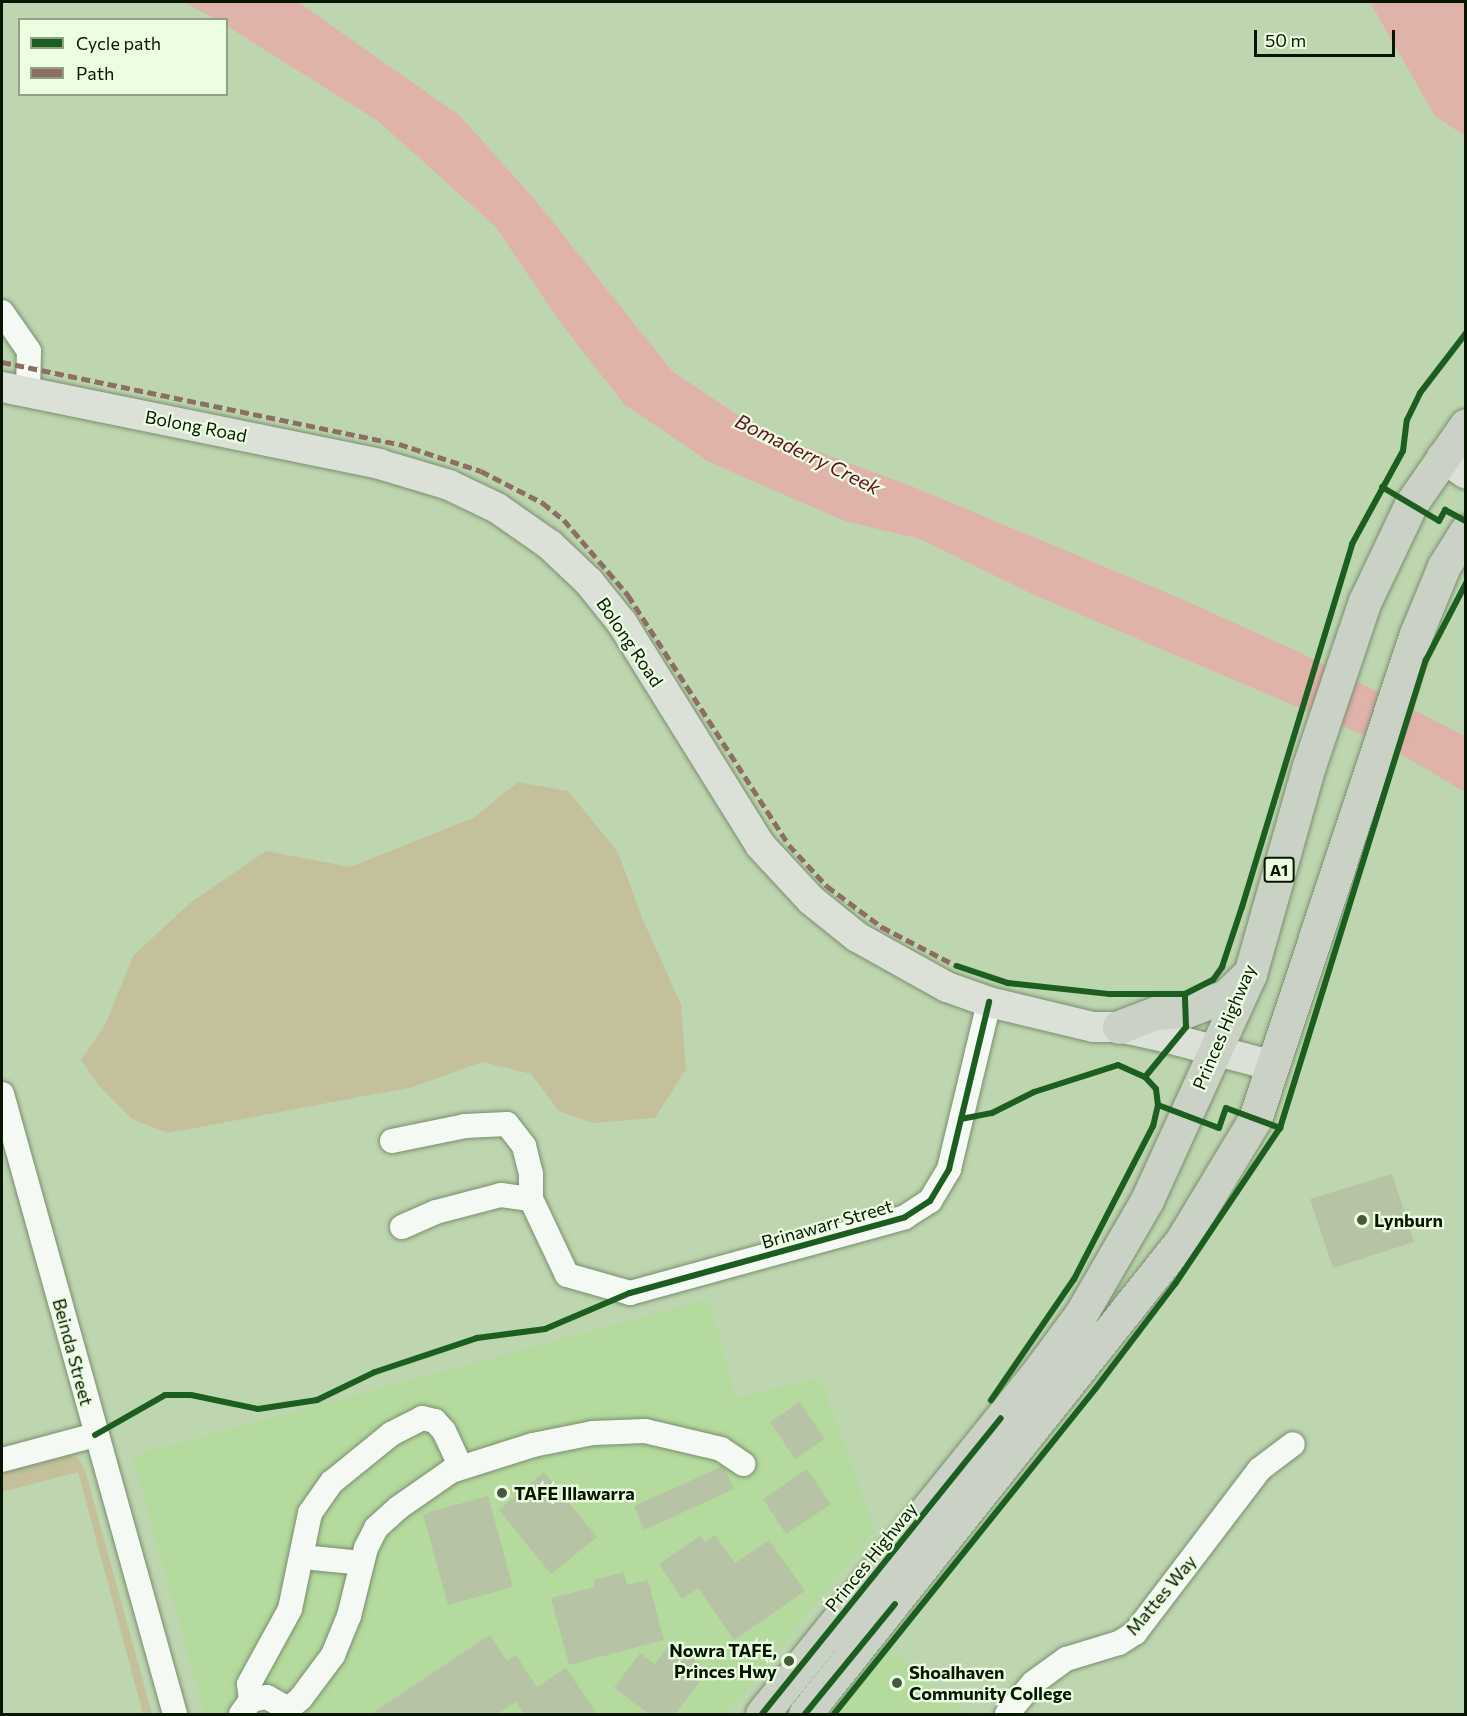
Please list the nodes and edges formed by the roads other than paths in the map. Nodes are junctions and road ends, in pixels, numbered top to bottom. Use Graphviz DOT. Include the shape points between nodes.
graph roads {
  1 [pos="2,312"];
  2 [pos="15,390"];
  3 [pos="1459,447"];
  4 [pos="1466,531"];
  5 [pos="1455,564"];
  6 [pos="1250,974"];
  7 [pos="989,1002"];
  8 [pos="1106,1027"];
  9 [pos="1211,1059"];
  10 [pos="1270,1075"];
  11 [pos="2,1094"];
  12 [pos="392,1141"];
  13 [pos="531,1199"];
  14 [pos="402,1227"];
  15 [pos="95,1435"];
  16 [pos="1293,1444"];
  17 [pos="2,1460"];
  18 [pos="744,1464"];
  19 [pos="460,1467"];
  20 [pos="302,1557"];
  21 [pos="362,1563"];
  22 [pos="246,1707"];
  23 [pos="285,1713"];
  24 [pos="175,1714"];
  25 [pos="762,1714"];
  26 [pos="805,1714"];
  27 [pos="1007,1714"];
  1 -- 2 [label="street" via="29,351"];
  2 -- 7 [label="main road, Bolong Road" via="379,464 449,485 525,526 589,582 622,623 723,792 784,874 857,937 947,987"];
  3 -- 6 [label="highway, Princes Highway / A1" via="1402,523 1365,601 1309,766"];
  4 -- 5 [label="highway"];
  5 -- 10 [label="highway" via="1404,673"];
  6 -- 8 [label="highway" via="1226,996 1186,1011 1156,1013"];
  6 -- 9 [label="highway, Princes Highway / A1"];
  7 -- 8 [label="main road, Bolong Road"];
  7 -- 13 [label="street, Brinawarr Street" via="949,1169 930,1201 905,1217 630,1293 567,1275"];
  8 -- 9 [label="main road, Bolong Road"];
  9 -- 10 [label="main road, Bolong Road"];
  9 -- 25 [label="highway, Princes Highway / A1" via="1148,1200 1081,1314"];
  10 -- 26 [label="highway" via="1255,1119 1182,1240"];
  11 -- 15 [label="street, Beinda Street"];
  12 -- 13 [label="street" via="465,1126 507,1124 524,1146 531,1174"];
  13 -- 14 [label="street" via="501,1195 436,1212"];
  15 -- 17 [label="street"];
  15 -- 24 [label="street, Beinda Street"];
  16 -- 27 [label="street, Mattes Way" via="1260,1469 1135,1633 1119,1643 1066,1659 1033,1683"];
  18 -- 19 [label="street" via="721,1449 645,1431 593,1433 533,1445"];
  19 -- 20 [label="street" via="452,1445 435,1421 422,1418 391,1434 332,1482 310,1513"];
  19 -- 21 [label="street" via="383,1521 376,1528"];
  20 -- 21 [label="street"];
  20 -- 22 [label="street" via="290,1609 249,1684"];
  21 -- 23 [label="street" via="349,1616 333,1655"];
  22 -- 23 [label="street" via="267,1697"];
}
